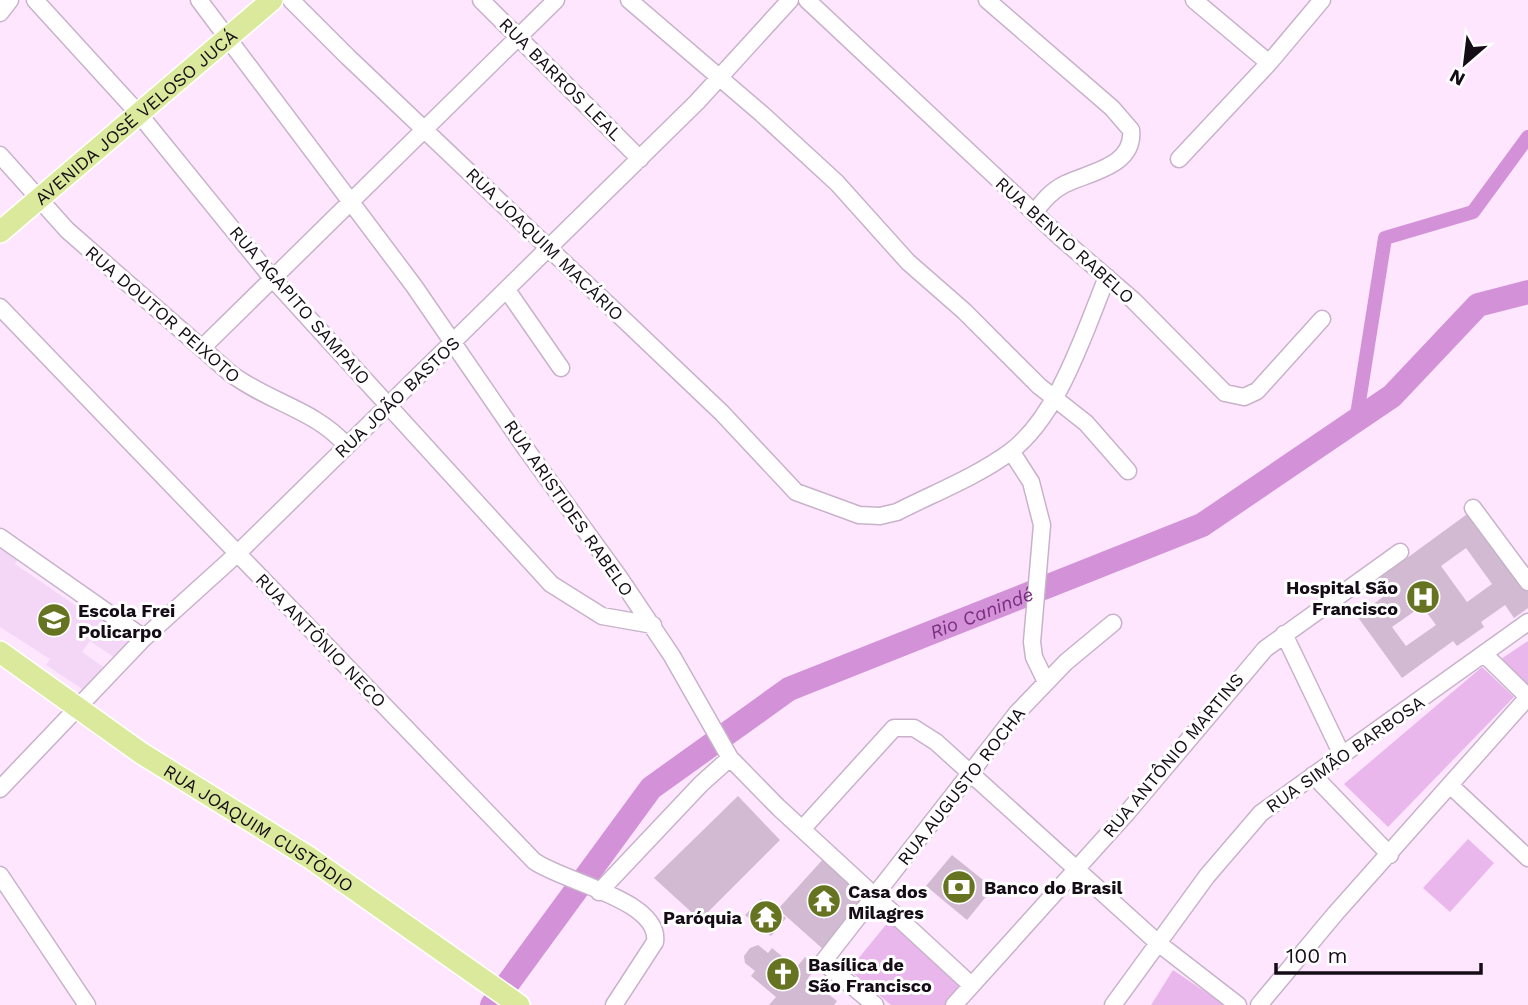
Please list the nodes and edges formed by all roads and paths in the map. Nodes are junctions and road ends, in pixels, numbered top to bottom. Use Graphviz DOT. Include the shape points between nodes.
graph roads {
  1 [pos="10,0"];
  2 [pos="35,0"];
  3 [pos="200,0"];
  4 [pos="272,0"];
  5 [pos="291,0"];
  6 [pos="481,0"];
  7 [pos="556,0"];
  8 [pos="629,0"];
  9 [pos="790,0"];
  10 [pos="807,0"];
  11 [pos="987,0"];
  12 [pos="1194,0"];
  13 [pos="1322,0"];
  14 [pos="0,13"];
  15 [pos="520,37"];
  16 [pos="228,38"];
  17 [pos="1269,63"];
  18 [pos="720,79"];
  19 [pos="139,114"];
  20 [pos="425,130"];
  21 [pos="0,155"];
  22 [pos="640,159"];
  23 [pos="1179,159"];
  24 [pos="41,198"];
  25 [pos="349,202"];
  26 [pos="1034,213"];
  27 [pos="0,232"];
  28 [pos="551,247"];
  29 [pos="1107,277"];
  30 [pos="272,278"];
  31 [pos="507,290"];
  32 [pos="0,307"];
  33 [pos="1322,319"];
  34 [pos="454,341"];
  35 [pos="202,348"];
  36 [pos="561,369"];
  37 [pos="1055,398"];
  38 [pos="388,404"];
  39 [pos="346,444"];
  40 [pos="1011,451"];
  41 [pos="1128,471"];
  42 [pos="1473,508"];
  43 [pos="0,537"];
  44 [pos="1400,552"];
  45 [pos="238,553"];
  46 [pos="1528,582"];
  47 [pos="1528,622"];
  48 [pos="1113,623"];
  49 [pos="653,625"];
  50 [pos="1284,634"];
  51 [pos="144,638"];
  52 [pos="0,652"];
  53 [pos="1484,654"];
  54 [pos="1046,682"];
  55 [pos="1528,697"];
  56 [pos="76,708"];
  57 [pos="727,753"];
  58 [pos="1342,755"];
  59 [pos="971,773"];
  60 [pos="1313,775"];
  61 [pos="1451,786"];
  62 [pos="0,789"];
  63 [pos="804,827"];
  64 [pos="1390,855"];
  65 [pos="1528,858"];
  66 [pos="1074,870"];
  67 [pos="0,875"];
  68 [pos="595,890"];
  69 [pos="875,894"];
  70 [pos="1158,943"];
  71 [pos="970,984"];
  72 [pos="518,1004"];
  73 [pos="87,1005"];
  74 [pos="614,1005"];
  75 [pos="875,1005"];
  76 [pos="954,1005"];
  77 [pos="1113,1005"];
  78 [pos="1238,1005"];
  79 [pos="1259,1005"];
  1 -- 14 [label="street"];
  2 -- 19 [label="street, RUA AGAPITO SAMPAIO"];
  3 -- 16 [label="street, RUA ARISTIDES RABELO"];
  4 -- 16 [label="main road, AVENIDA JOSÉ VELOSO JUCÁ"];
  5 -- 20 [label="street, RUA JOAQUIM MACÁRIO"];
  6 -- 15 [label="street, RUA BARROS LEAL"];
  7 -- 15 [label="street"];
  8 -- 18 [label="street"];
  9 -- 18 [label="street, RUA JOÃO BASTOS"];
  10 -- 26 [label="street, RUA BENTO RABELO"];
  11 -- 26 [label="street" via="1112,108 1131,130 1130,144 1116,161 1056,189"];
  12 -- 17 [label="street"];
  13 -- 17 [label="street"];
  15 -- 20 [label="street"];
  15 -- 22 [label="street, RUA BARROS LEAL"];
  16 -- 19 [label="main road, AVENIDA JOSÉ VELOSO JUCÁ"];
  16 -- 25 [label="street, RUA ARISTIDES RABELO"];
  17 -- 23 [label="street"];
  18 -- 22 [label="street, RUA JOÃO BASTOS"];
  18 -- 37 [label="street" via="837,183 908,262"];
  19 -- 24 [label="main road, AVENIDA JOSÉ VELOSO JUCÁ"];
  19 -- 30 [label="street, RUA AGAPITO SAMPAIO"];
  20 -- 25 [label="street"];
  20 -- 28 [label="street, RUA JOAQUIM MACÁRIO"];
  21 -- 24 [label="street, RUA DOUTOR PEIXOTO"];
  22 -- 28 [label="street, RUA JOÃO BASTOS"];
  24 -- 27 [label="main road, AVENIDA JOSÉ VELOSO JUCÁ"];
  24 -- 35 [label="street, RUA DOUTOR PEIXOTO" via="67,230"];
  25 -- 30 [label="street"];
  25 -- 34 [label="street, RUA ARISTIDES RABELO"];
  26 -- 29 [label="street, RUA BENTO RABELO"];
  28 -- 31 [label="street, RUA JOÃO BASTOS"];
  28 -- 40 [label="street, RUA JOAQUIM MACÁRIO" via="722,413 796,492 859,515 880,516 897,512"];
  29 -- 33 [label="street, RUA BENTO RABELO" via="1225,393 1236,397 1257,391"];
  29 -- 37 [label="street"];
  30 -- 35 [label="street"];
  30 -- 38 [label="street, RUA AGAPITO SAMPAIO"];
  31 -- 34 [label="street, RUA JOÃO BASTOS"];
  31 -- 36 [label="street"];
  32 -- 45 [label="street, RUA ANTÔNIO NECO"];
  34 -- 38 [label="street, RUA JOÃO BASTOS"];
  34 -- 49 [label="street, RUA ARISTIDES RABELO"];
  35 -- 39 [label="street, RUA DOUTOR PEIXOTO" via="253,390 303,410"];
  37 -- 40 [label="street"];
  37 -- 41 [label="street" via="1086,423"];
  38 -- 39 [label="street, RUA JOÃO BASTOS"];
  38 -- 49 [label="street, RUA AGAPITO SAMPAIO" via="557,588 602,616"];
  39 -- 45 [label="street, RUA JOÃO BASTOS"];
  40 -- 54 [label="street" via="1031,482 1042,525 1032,642"];
  42 -- 46 [label="street"];
  43 -- 51 [label="street"];
  44 -- 50 [label="street, RUA ANTÔNIO MARTINS"];
  45 -- 51 [label="street, RUA JOÃO BASTOS"];
  45 -- 68 [label="street, RUA ANTÔNIO NECO" via="534,860"];
  47 -- 53 [label="street, RUA SIMÃO BARBOSA"];
  48 -- 54 [label="street, RUA AUGUSTO ROCHA"];
  49 -- 57 [label="street, RUA ARISTIDES RABELO"];
  50 -- 58 [label="street"];
  50 -- 66 [label="street, RUA ANTÔNIO MARTINS" via="1236,680"];
  51 -- 56 [label="street, RUA JOÃO BASTOS"];
  52 -- 56 [label="main road, RUA JOAQUIM CUSTÓDIO"];
  53 -- 55 [label="street"];
  53 -- 58 [label="street, RUA SIMÃO BARBOSA"];
  54 -- 59 [label="street, RUA AUGUSTO ROCHA"];
  55 -- 61 [label="street"];
  56 -- 62 [label="street, RUA JOÃO BASTOS"];
  56 -- 72 [label="main road, RUA JOAQUIM CUSTÓDIO" via="310,858"];
  57 -- 63 [label="street, RUA ARISTIDES RABELO" via="778,807"];
  57 -- 68 [label="street"];
  58 -- 60 [label="street, RUA SIMÃO BARBOSA"];
  59 -- 63 [label="street" via="927,735 902,726 894,728"];
  59 -- 66 [label="street"];
  59 -- 69 [label="street, RUA AUGUSTO ROCHA"];
  60 -- 64 [label="street"];
  60 -- 70 [label="street, RUA SIMÃO BARBOSA" via="1261,813"];
  61 -- 64 [label="street"];
  61 -- 65 [label="street"];
  63 -- 69 [label="street, RUA ARISTIDES RABELO"];
  64 -- 79 [label="street"];
  66 -- 70 [label="street"];
  66 -- 71 [label="street, RUA ANTÔNIO MARTINS" via="1017,938"];
  67 -- 73 [label="street"];
  68 -- 74 [label="street, RUA ANTÔNIO NECO" via="636,909 657,931 655,942"];
  69 -- 71 [label="street, RUA ARISTIDES RABELO"];
  69 -- 75 [label="street, RUA AUGUSTO ROCHA" via="822,962"];
  70 -- 77 [label="street, RUA SIMÃO BARBOSA"];
  70 -- 78 [label="street"];
  71 -- 76 [label="street, RUA ANTÔNIO MARTINS"];
}
